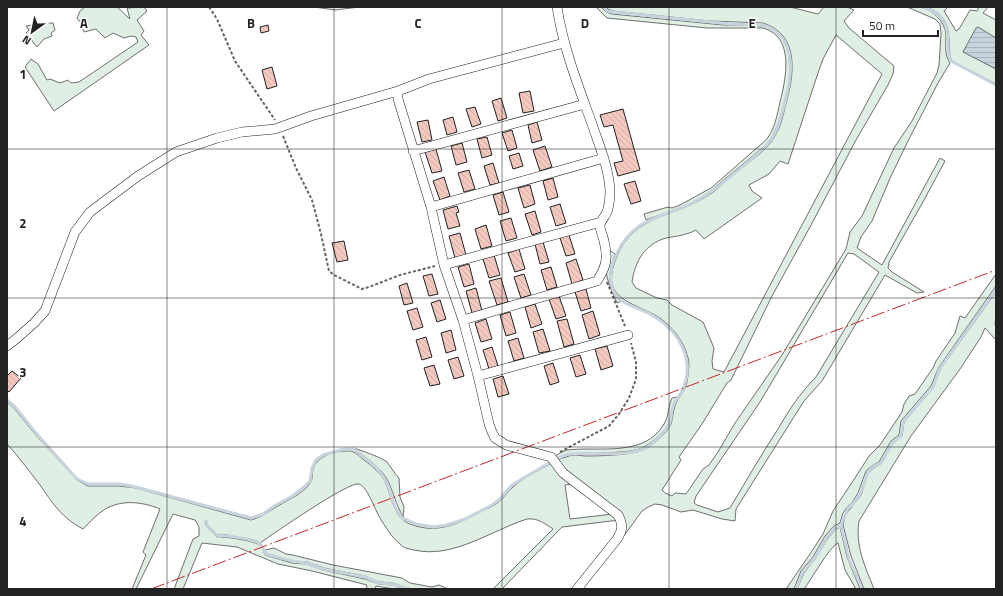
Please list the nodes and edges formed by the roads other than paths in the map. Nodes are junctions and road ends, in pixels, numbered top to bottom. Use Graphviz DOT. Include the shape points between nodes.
graph roads {
  1 [pos="557,7"];
  2 [pos="564,43"];
  3 [pos="398,91"];
  4 [pos="585,104"];
  5 [pos="413,151"];
  6 [pos="604,158"];
  7 [pos="430,207"];
  8 [pos="601,222"];
  9 [pos="444,265"];
  10 [pos="463,320"];
  11 [pos="628,335"];
  12 [pos="7,346"];
  13 [pos="478,376"];
  14 [pos="577,589"];
  1 -- 2 [label="street"];
  2 -- 3 [label="street" via="444,75"];
  2 -- 4 [label="street"];
  3 -- 5 [label="street"];
  3 -- 12 [label="street" via="276,129 242,132 217,138 176,152 138,176 90,212 74,232 45,311"];
  4 -- 5 [label="street"];
  4 -- 6 [label="street"];
  5 -- 7 [label="street"];
  6 -- 7 [label="street"];
  6 -- 8 [label="street" via="610,192 606,213"];
  7 -- 9 [label="street"];
  8 -- 9 [label="street"];
  8 -- 10 [label="street" via="607,255 604,269 597,281"];
  9 -- 10 [label="street"];
  10 -- 13 [label="street"];
  11 -- 13 [label="street"];
  13 -- 14 [label="street" via="489,424 496,438 506,445 551,457 563,473 618,515 622,531"];
}
